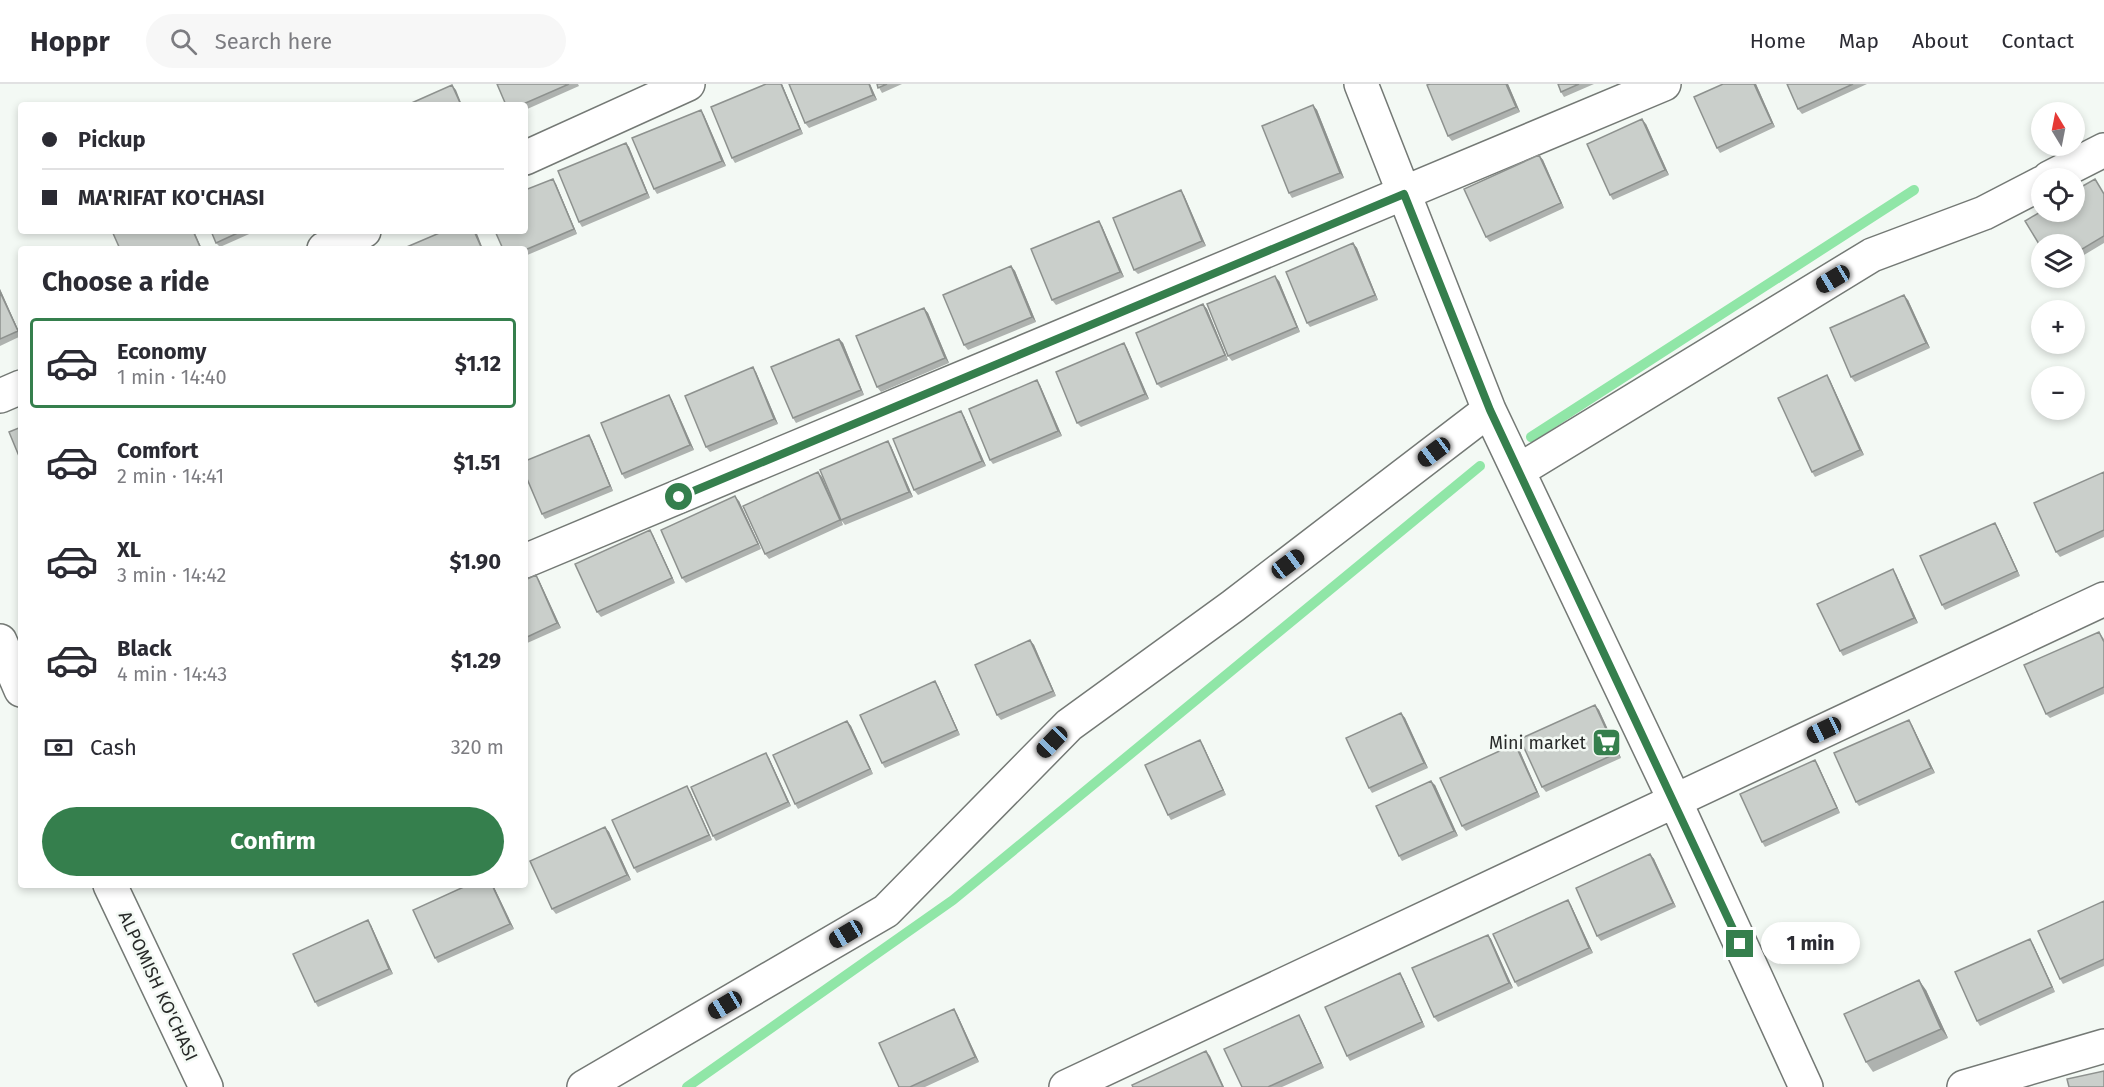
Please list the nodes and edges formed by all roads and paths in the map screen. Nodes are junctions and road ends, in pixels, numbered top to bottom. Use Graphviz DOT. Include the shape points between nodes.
graph roads {
  1 [pos="688,84"];
  2 [pos="1362,84"];
  3 [pos="1664,84"];
  4 [pos="2104,150"];
  5 [pos="528,157"];
  6 [pos="2069,168"];
  7 [pos="2031,189"];
  8 [pos="1404,194"];
  9 [pos="357,234"];
  10 [pos="331,246"];
  11 [pos="18,388"];
  12 [pos="0,396"];
  13 [pos="1490,410"];
  14 [pos="1518,471"];
  15 [pos="528,560"];
  16 [pos="2104,599"];
  17 [pos="0,641"];
  18 [pos="18,683"];
  19 [pos="1675,801"];
  20 [pos="111,888"];
  21 [pos="2104,1046"];
  22 [pos="206,1087"];
  23 [pos="584,1087"];
  24 [pos="1066,1087"];
  25 [pos="1806,1087"];
  26 [pos="1964,1087"];
  1 -- 5 [label="street"];
  2 -- 8 [label="street"];
  3 -- 8 [label="street"];
  4 -- 6 [label="street"];
  7 -- 14 [label="street" via="1984,213 1872,255"];
  8 -- 13 [label="street"];
  8 -- 15 [label="street"];
  9 -- 10 [label="street"];
  11 -- 12 [label="street"];
  13 -- 14 [label="street"];
  13 -- 23 [label="street" via="1069,725 886,911"];
  14 -- 19 [label="street"];
  16 -- 19 [label="street"];
  17 -- 18 [label="street"];
  19 -- 24 [label="street"];
  19 -- 25 [label="street"];
  20 -- 22 [label="street, ALPOMISH KO'CHASI"];
  21 -- 26 [label="street"];
}
